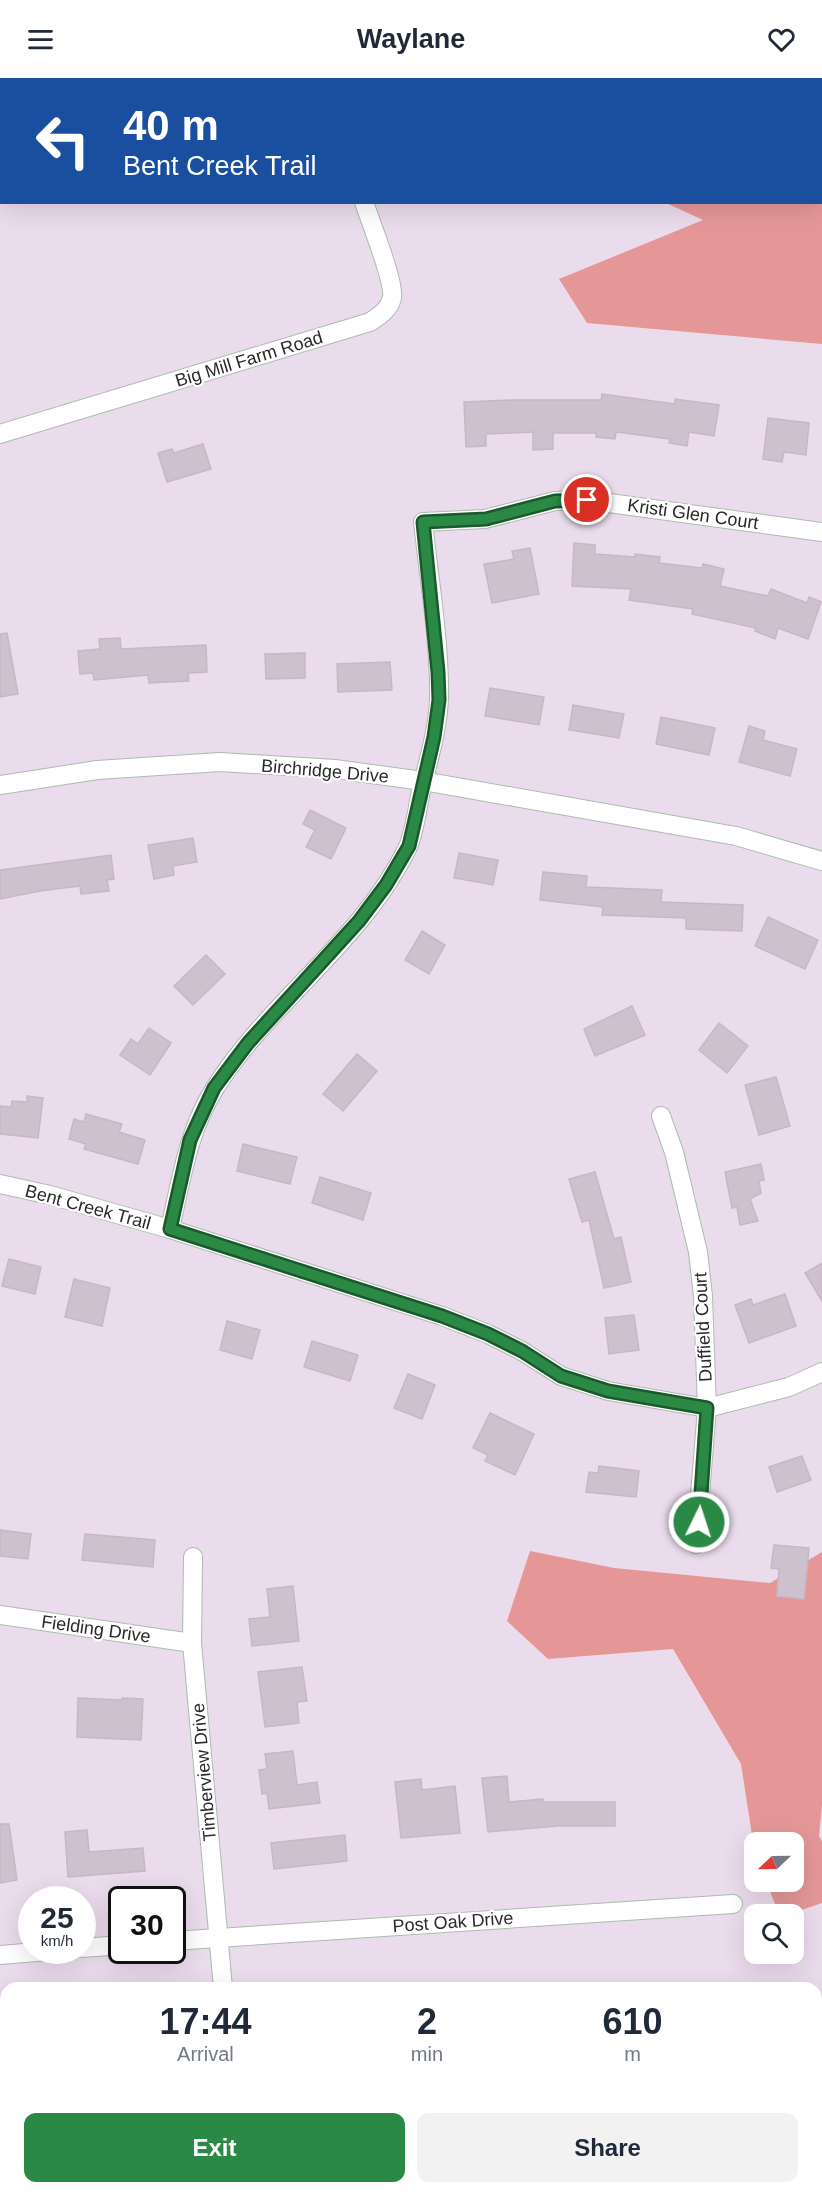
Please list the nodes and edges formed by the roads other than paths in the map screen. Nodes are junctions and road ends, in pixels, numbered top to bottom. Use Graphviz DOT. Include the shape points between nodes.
graph roads {
  1 [pos="365,204"];
  2 [pos="0,434"];
  3 [pos="822,531"];
  4 [pos="423,781"];
  5 [pos="0,785"];
  6 [pos="822,861"];
  7 [pos="661,1116"];
  8 [pos="0,1184"];
  9 [pos="170,1229"];
  10 [pos="822,1372"];
  11 [pos="707,1408"];
  12 [pos="696,1544"];
  13 [pos="193,1557"];
  14 [pos="0,1615"];
  15 [pos="192,1643"];
  16 [pos="733,1904"];
  17 [pos="218,1938"];
  18 [pos="186,1940"];
  19 [pos="18,1954"];
  20 [pos="0,1955"];
  21 [pos="222,1982"];
  1 -- 2 [label="street, Big Mill Farm Road" via="390,280 392,298 385,313 359,326"];
  3 -- 4 [label="street, Kristi Glen Court" via="587,500 555,501 486,519 423,522 439,691 434,737"];
  4 -- 5 [label="street, Birchridge Drive" via="335,769 220,762 97,770"];
  4 -- 6 [label="street, Birchridge Drive" via="736,837"];
  4 -- 9 [label="street" via="409,846 386,885 359,921 248,1043 214,1088 190,1140"];
  7 -- 11 [label="street, Duffield Court" via="674,1152 698,1252"];
  8 -- 9 [label="street, Bent Creek Trail"];
  9 -- 11 [label="street, Bent Creek Trail" via="442,1316 522,1351 561,1376 608,1391"];
  10 -- 11 [label="street, Bent Creek Trail" via="789,1388"];
  11 -- 12 [label="street, Duffield Court"];
  13 -- 15 [label="street, Timberview Drive"];
  14 -- 15 [label="street, Fielding Drive"];
  15 -- 17 [label="street, Timberview Drive"];
  16 -- 17 [label="street, Post Oak Drive"];
  17 -- 18 [label="street, Post Oak Drive"];
  17 -- 21 [label="street, Timberview Drive"];
  19 -- 20 [label="street"];
}
